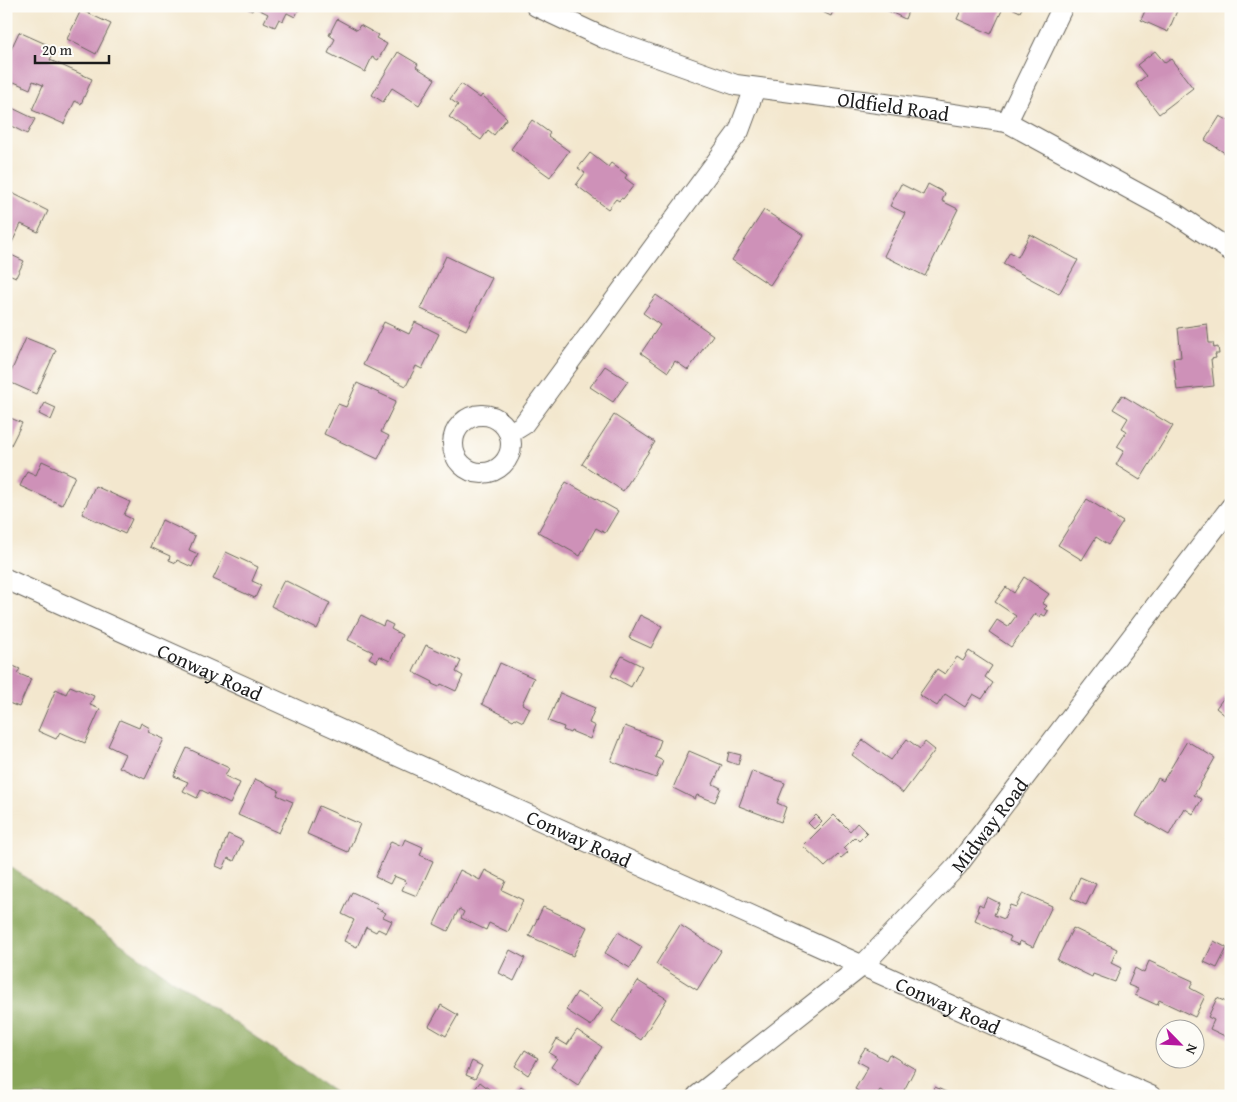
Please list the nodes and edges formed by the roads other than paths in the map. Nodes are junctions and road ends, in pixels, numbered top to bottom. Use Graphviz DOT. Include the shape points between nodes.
graph roads {
  1 [pos="536,6"];
  2 [pos="1063,6"];
  3 [pos="755,88"];
  4 [pos="1007,122"];
  5 [pos="1231,251"];
  6 [pos="510,433"];
  7 [pos="1231,507"];
  8 [pos="6,579"];
  9 [pos="863,965"];
  10 [pos="697,1096"];
  11 [pos="1151,1096"];
  1 -- 3 [label="street, Oldfield Road" via="604,38 736,85"];
  2 -- 4 [label="street"];
  3 -- 4 [label="street, Oldfield Road"];
  3 -- 6 [label="street" via="739,132 523,425"];
  4 -- 5 [label="street, Oldfield Road" via="1176,214"];
  7 -- 9 [label="street, Midway Road" via="956,866"];
  8 -- 9 [label="street, Conway Road"];
  9 -- 10 [label="street, Midway Road"];
  9 -- 11 [label="street, Conway Road"];
}
